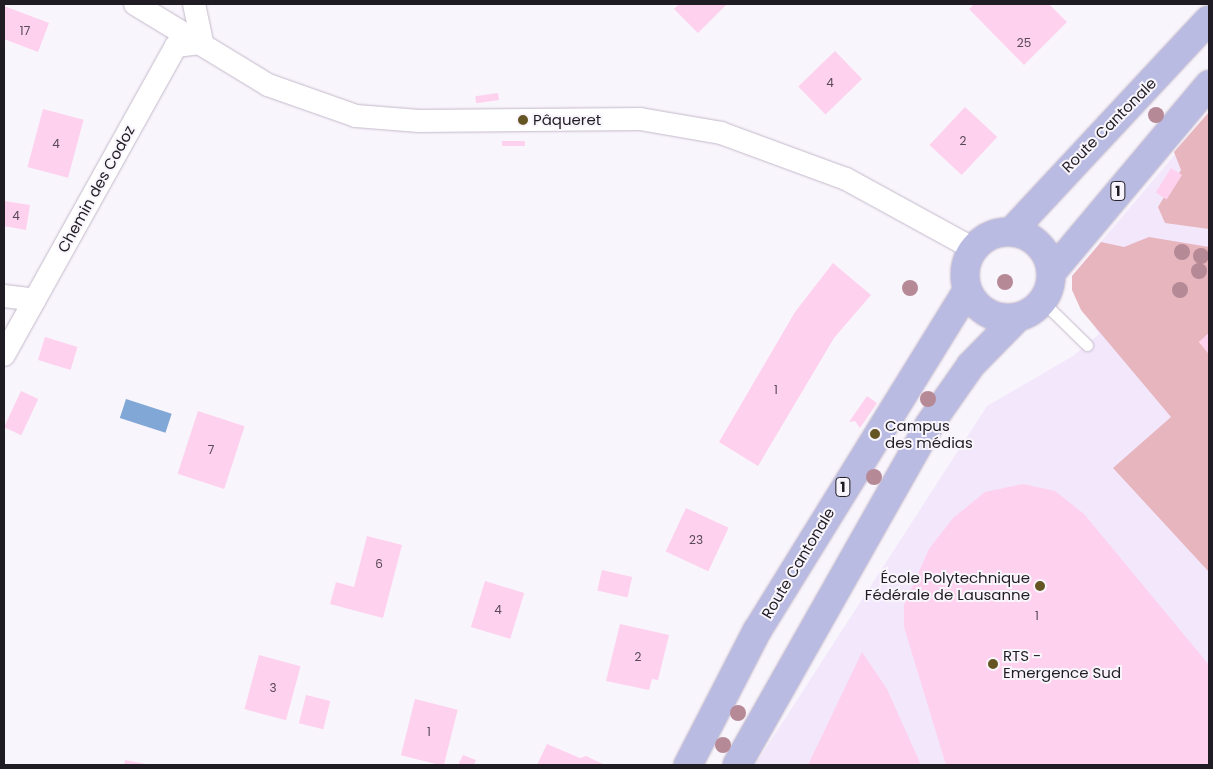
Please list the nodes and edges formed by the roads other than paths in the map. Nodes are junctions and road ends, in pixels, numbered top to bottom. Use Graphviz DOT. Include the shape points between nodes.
graph roads {
  1 [pos="135,4"];
  2 [pos="194,4"];
  3 [pos="1209,20"];
  4 [pos="202,42"];
  5 [pos="1209,85"];
  6 [pos="1011,232"];
  7 [pos="974,248"];
  8 [pos="1051,273"];
  9 [pos="967,291"];
  10 [pos="4,296"];
  11 [pos="35,300"];
  12 [pos="1042,301"];
  13 [pos="1017,318"];
  14 [pos="1087,345"];
  15 [pos="4,355"];
  16 [pos="688,765"];
  17 [pos="737,765"];
  1 -- 4 [label="street"];
  2 -- 4 [label="street"];
  3 -- 6 [label="main road, Route Cantonale"];
  4 -- 7 [label="street" via="268,85 356,116 447,121 640,119 721,134 846,179"];
  4 -- 11 [label="street, Chemin des Codoz" via="176,46"];
  5 -- 8 [label="main road, 1"];
  6 -- 7 [label="main road" via="997,233"];
  6 -- 8 [label="main road" via="1039,245"];
  7 -- 9 [label="main road" via="965,269"];
  8 -- 12 [label="main road"];
  9 -- 13 [label="main road" via="993,316"];
  9 -- 16 [label="main road, Route Cantonale / 1" via="757,631"];
  10 -- 11 [label="street"];
  11 -- 15 [label="street, Chemin des Codoz"];
  12 -- 13 [label="main road"];
  12 -- 14 [label="lane"];
  13 -- 17 [label="main road" via="971,365 928,425"];
}
